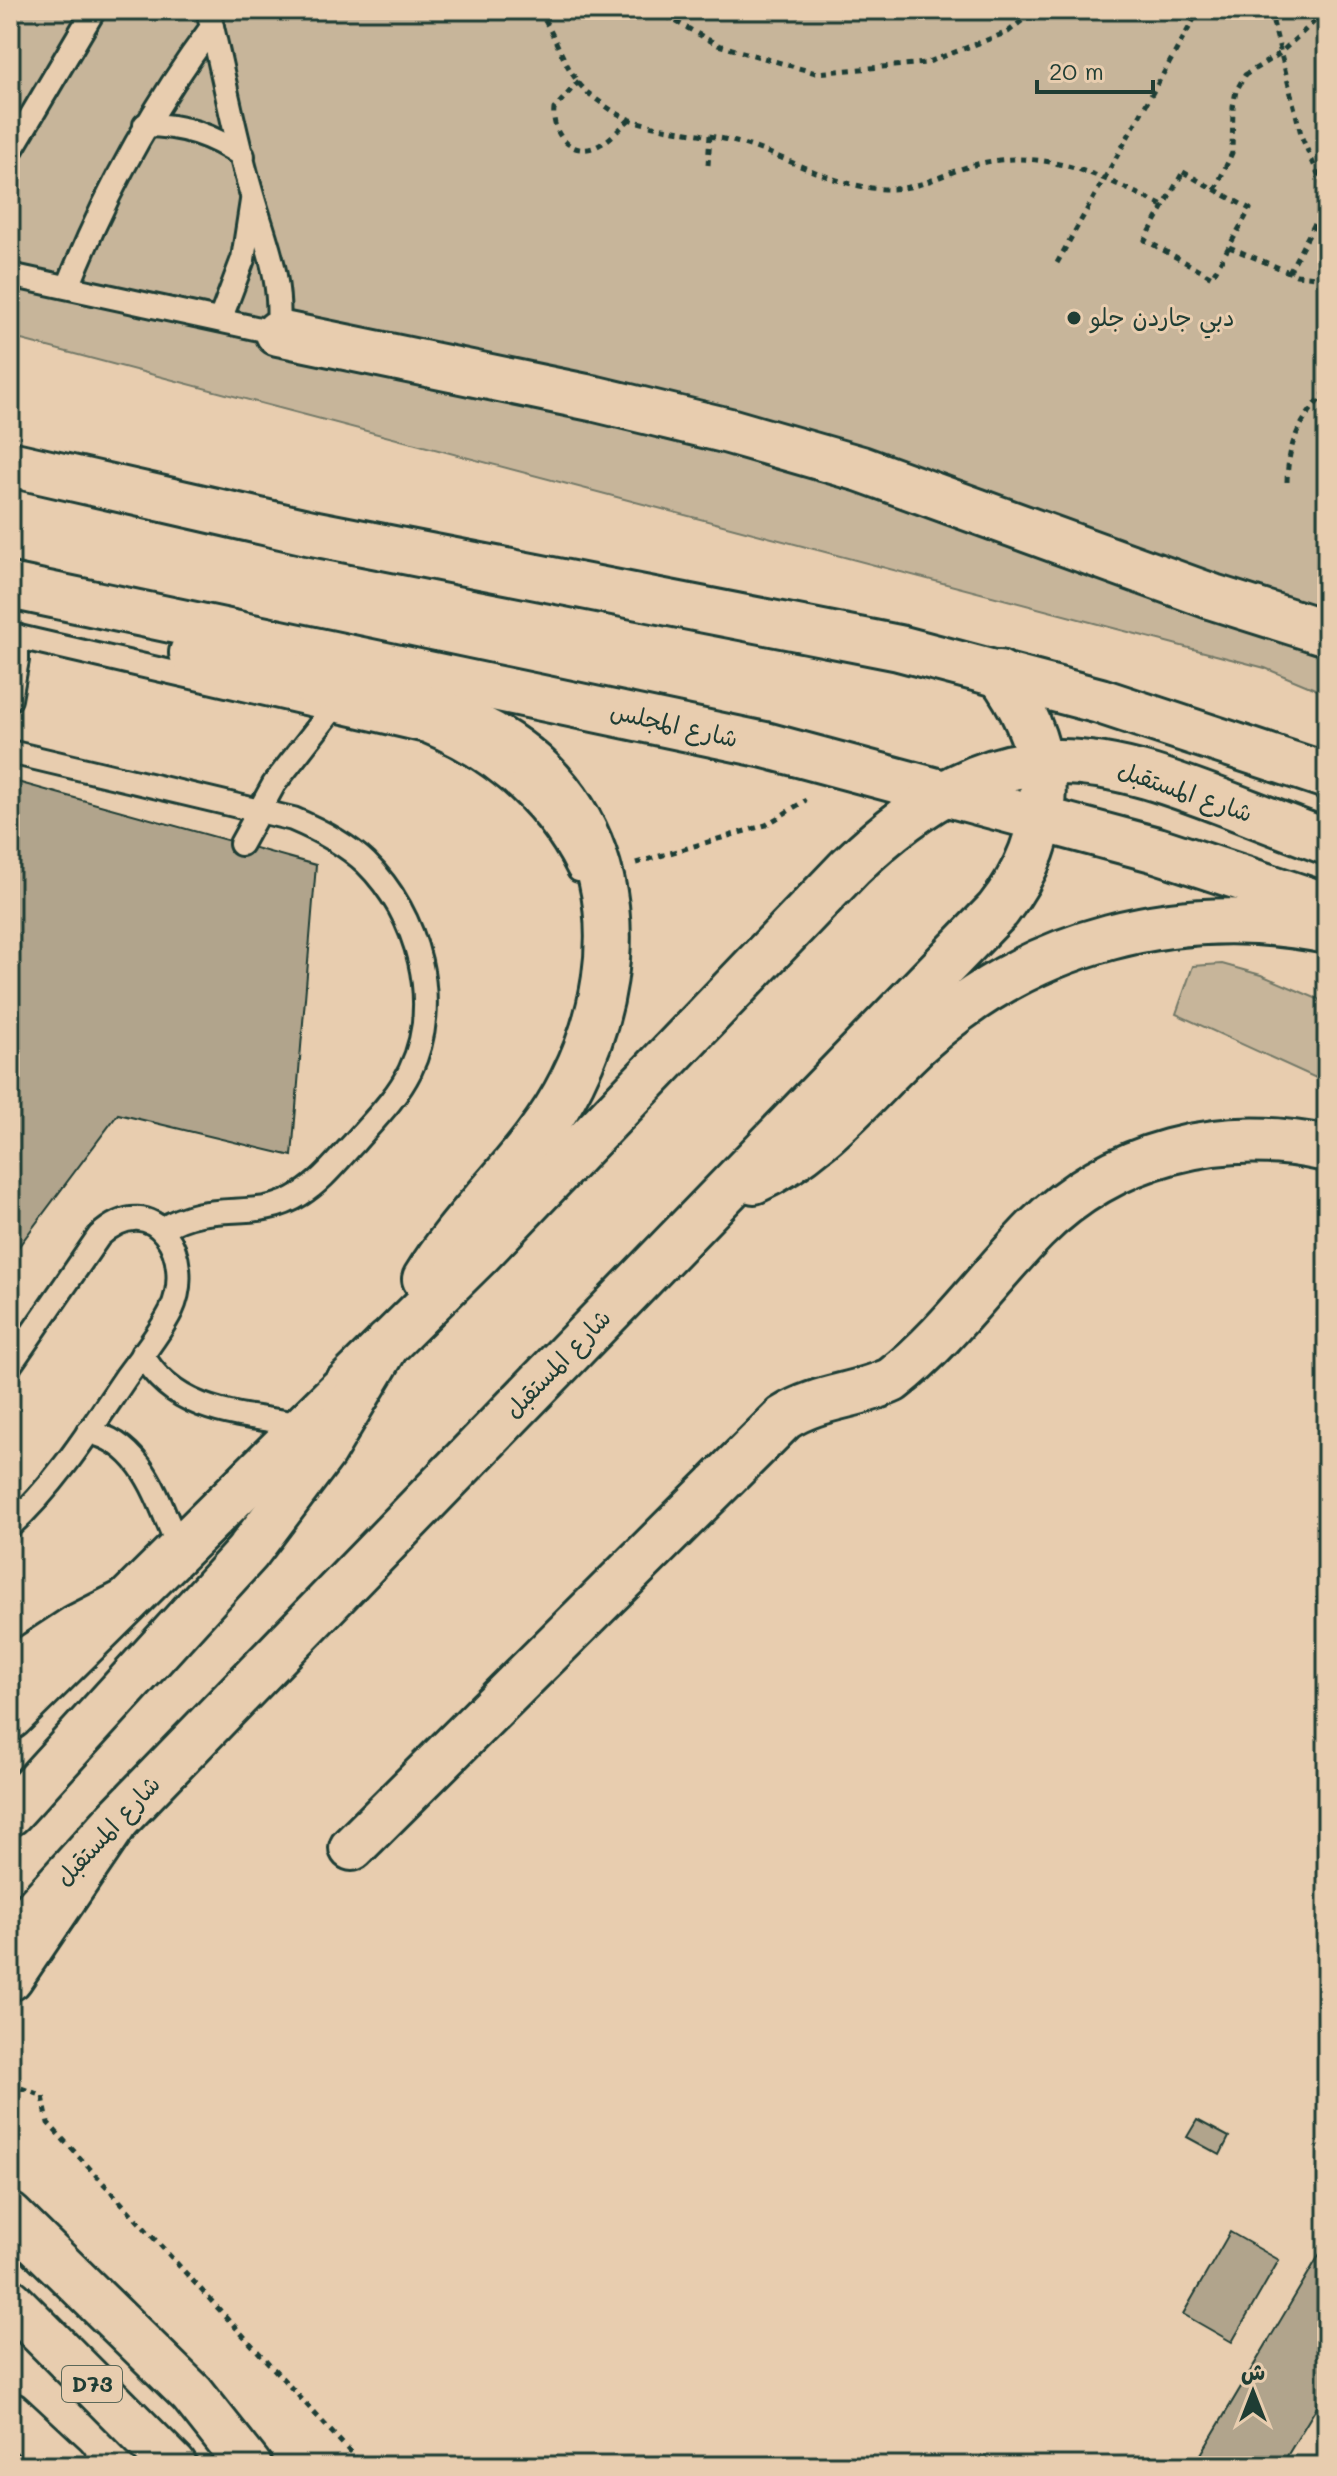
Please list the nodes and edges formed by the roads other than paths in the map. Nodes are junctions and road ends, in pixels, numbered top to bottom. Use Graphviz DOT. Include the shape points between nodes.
graph roads {
  1 [pos="94,10"];
  2 [pos="210,18"];
  3 [pos="145,125"];
  4 [pos="10,152"];
  5 [pos="243,156"];
  6 [pos="252,196"];
  7 [pos="10,275"];
  8 [pos="68,287"];
  9 [pos="220,320"];
  10 [pos="278,333"];
  11 [pos="10,464"];
  12 [pos="10,586"];
  13 [pos="1327,633"];
  14 [pos="13,636"];
  15 [pos="999,673"];
  16 [pos="10,699"];
  17 [pos="331,711"];
  18 [pos="10,752"];
  19 [pos="1040,761"];
  20 [pos="1327,776"];
  21 [pos="946,793"];
  22 [pos="258,811"];
  23 [pos="1041,818"];
  24 [pos="1327,842"];
  25 [pos="241,844"];
  26 [pos="1327,906"];
  27 [pos="1327,931"];
  28 [pos="601,1004"];
  29 [pos="1327,1149"];
  30 [pos="725,1191"];
  31 [pos="162,1229"];
  32 [pos="388,1343"];
  33 [pos="142,1354"];
  34 [pos="10,1365"];
  35 [pos="306,1425"];
  36 [pos="88,1432"];
  37 [pos="10,1526"];
  38 [pos="180,1550"];
  39 [pos="126,1602"];
  40 [pos="10,1671"];
  41 [pos="10,1717"];
  42 [pos="10,1813"];
  43 [pos="117,1820"];
  44 [pos="352,1848"];
  45 [pos="10,1938"];
  46 [pos="10,1978"];
  47 [pos="10,2216"];
  48 [pos="10,2301"];
  49 [pos="10,2415"];
  50 [pos="65,2466"];
  51 [pos="174,2466"];
  52 [pos="249,2466"];
  1 -- 4 [label="lane"];
  2 -- 3 [label="lane"];
  2 -- 5 [label="lane"];
  3 -- 5 [label="lane" via="207,134"];
  3 -- 8 [label="lane" via="109,191"];
  5 -- 6 [label="lane"];
  6 -- 9 [label="lane" via="243,259"];
  6 -- 10 [label="lane" via="277,271"];
  7 -- 8 [label="lane"];
  8 -- 9 [label="lane"];
  9 -- 10 [label="lane"];
  10 -- 13 [label="main road" via="729,431 861,469"];
  11 -- 15 [label="main road" via="312,533 798,626"];
  12 -- 21 [label="main road, شارع المجلس" via="765,745"];
  12 -- 28 [label="main road" via="103,631 418,706 472,725 522,755 579,822 601,875 610,950"];
  14 -- 16 [label="lane" via="17,660"];
  14 -- 17 [label="lane"];
  15 -- 19 [label="main road, شارع المستقبل" via="1032,729"];
  15 -- 20 [label="main road"];
  17 -- 22 [label="lane" via="291,759"];
  17 -- 28 [label="lane" via="399,723 453,742 497,769 544,814 573,858 594,911"];
  18 -- 22 [label="lane"];
  19 -- 21 [label="main road, شارع المستقبل" via="986,773"];
  19 -- 23 [label="main road, شارع المستقبل"];
  19 -- 24 [label="main road, شارع المستقبل" via="1102,763 1131,770"];
  21 -- 23 [label="main road, شارع المجلس"];
  21 -- 32 [label="main road, شارع المستقبل" via="851,866"];
  22 -- 25 [label="lane"];
  22 -- 31 [label="lane" via="319,830 365,862 383,882 405,919 418,958 424,986 421,1043 397,1095 306,1191 270,1208 190,1214"];
  23 -- 26 [label="main road, شارع المجلس"];
  23 -- 30 [label="main road, شارع المستقبل" via="1026,868 998,910"];
  27 -- 30 [label="main road" via="1254,921 1175,923 1058,953 1020,970 951,1014 801,1156"];
  28 -- 32 [label="main road" via="586,1051 557,1109 452,1239"];
  29 -- 44 [label="main road" via="1268,1139 1204,1143 1142,1160 1085,1189 1035,1230 892,1380 819,1400 784,1418"];
  30 -- 43 [label="main road, شارع المستقبل"];
  31 -- 33 [label="lane" via="177,1254 176,1297"];
  31 -- 34 [label="lane" via="136,1219 109,1227"];
  32 -- 35 [label="main road, شارع المستقبل"];
  32 -- 42 [label="main road" via="323,1452 247,1553"];
  33 -- 35 [label="lane" via="162,1382 190,1402"];
  33 -- 36 [label="lane"];
  35 -- 38 [label="main road, شارع المستقبل"];
  36 -- 37 [label="lane" via="57,1477"];
  36 -- 38 [label="lane" via="115,1440 137,1458"];
  38 -- 39 [label="main road, شارع المستقبل"];
  39 -- 40 [label="main road"];
  39 -- 41 [label="main road, شارع المستقبل"];
  43 -- 45 [label="main road, شارع المستقبل"];
  43 -- 46 [label="main road"];
  47 -- 52 [label="main road" via="192,2394"];
  48 -- 51 [label="main road, D73"];
  49 -- 50 [label="main road"];
}
